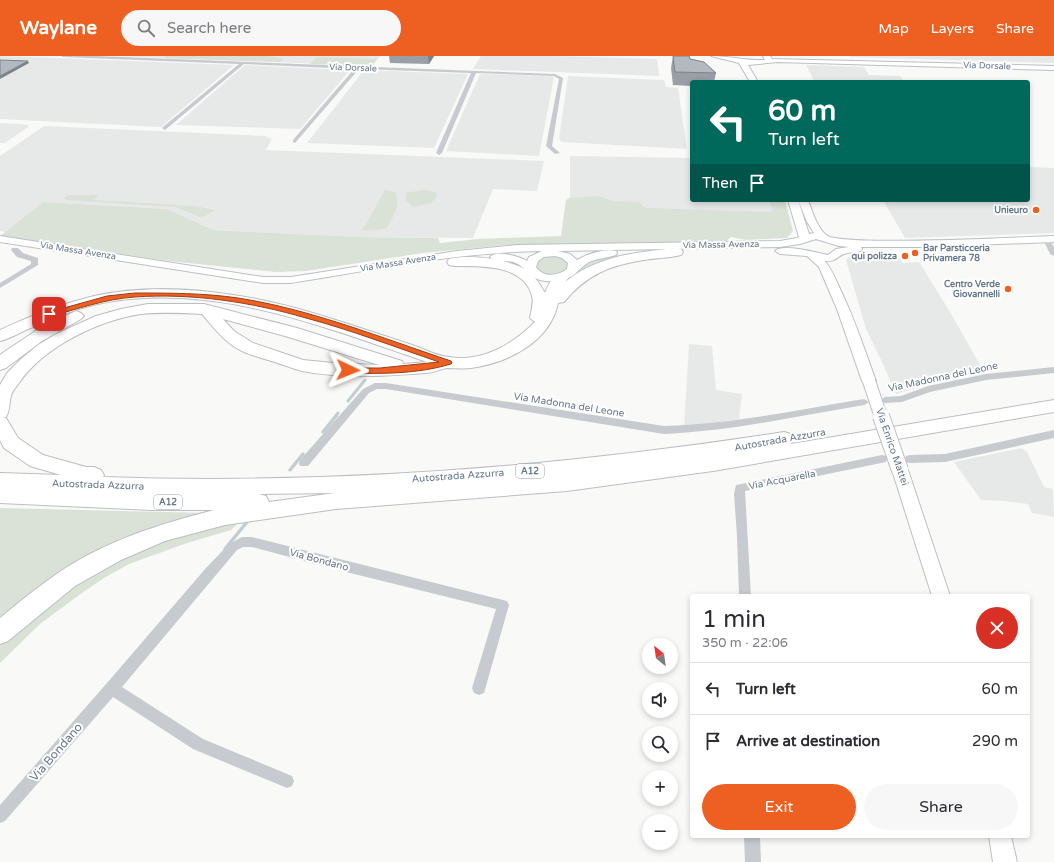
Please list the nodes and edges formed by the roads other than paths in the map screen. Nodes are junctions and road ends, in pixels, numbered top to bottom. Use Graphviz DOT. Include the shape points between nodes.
graph roads {
  1 [pos="63,56"];
  2 [pos="709,56"];
  3 [pos="716,56"];
  4 [pos="739,59"];
  5 [pos="765,59"];
  6 [pos="242,64"];
  7 [pos="357,68"];
  8 [pos="1054,68"];
  9 [pos="750,71"];
  10 [pos="474,72"];
  11 [pos="753,80"];
  12 [pos="165,128"];
  13 [pos="295,141"];
  14 [pos="439,152"];
  15 [pos="557,154"];
  16 [pos="793,202"];
  17 [pos="804,202"];
  18 [pos="822,237"];
  19 [pos="802,239"];
  20 [pos="1050,239"];
  21 [pos="0,240"];
  22 [pos="834,241"];
  23 [pos="920,244"];
  24 [pos="0,247"];
  25 [pos="637,247"];
  26 [pos="15,250"];
  27 [pos="486,251"];
  28 [pos="676,252"];
  29 [pos="838,254"];
  30 [pos="1054,254"];
  31 [pos="563,255"];
  32 [pos="811,255"];
  33 [pos="537,256"];
  34 [pos="454,262"];
  35 [pos="533,270"];
  36 [pos="568,272"];
  37 [pos="0,286"];
  38 [pos="172,295"];
  39 [pos="142,299"];
  40 [pos="841,300"];
  41 [pos="207,310"];
  42 [pos="537,329"];
  43 [pos="0,336"];
  44 [pos="448,363"];
  45 [pos="0,364"];
  46 [pos="408,368"];
  47 [pos="1054,370"];
  48 [pos="1054,393"];
  49 [pos="885,400"];
  50 [pos="864,402"];
  51 [pos="1054,406"];
  52 [pos="0,412"];
  53 [pos="0,423"];
  54 [pos="1054,434"];
  55 [pos="882,459"];
  56 [pos="304,463"];
  57 [pos="905,464"];
  58 [pos="0,481"];
  59 [pos="215,487"];
  60 [pos="0,495"];
  61 [pos="336,501"];
  62 [pos="745,594"];
  63 [pos="940,594"];
  64 [pos="0,633"];
  65 [pos="112,688"];
  66 [pos="479,688"];
  67 [pos="287,781"];
  68 [pos="0,816"];
  69 [pos="752,838"];
  70 [pos="1000,838"];
  71 [pos="753,862"];
  72 [pos="1005,862"];
  1 -- 6 [label="street, Via Dorsale"];
  2 -- 3 [label="main road"];
  3 -- 4 [label="main road"];
  4 -- 5 [label="main road, Via Dorsale"];
  4 -- 9 [label="main road"];
  5 -- 8 [label="main road, Via Dorsale"];
  5 -- 9 [label="main road"];
  6 -- 7 [label="street, Via Dorsale"];
  6 -- 12 [label="street"];
  7 -- 10 [label="street, Via Dorsale"];
  7 -- 13 [label="street"];
  9 -- 11 [label="main road"];
  10 -- 14 [label="street"];
  10 -- 15 [label="street, Via Dorsale" via="554,75 561,78 549,146"];
  16 -- 19 [label="main road"];
  17 -- 18 [label="main road"];
  18 -- 19 [label="main road, Via Massa Avenza"];
  18 -- 22 [label="main road, Via Massa Avenza"];
  19 -- 25 [label="main road, Via Massa Avenza" via="780,244"];
  19 -- 32 [label="main road" via="800,247"];
  20 -- 23 [label="main road, Via Massa Avenza"];
  20 -- 30 [label="street"];
  21 -- 27 [label="main road, Via Massa Avenza" via="263,280 291,280"];
  22 -- 23 [label="main road, Via Massa Avenza" via="855,244"];
  22 -- 29 [label="main road" via="840,248"];
  23 -- 29 [label="main road, Via Massa Avenza" via="917,247 864,249"];
  24 -- 26 [label="main road, Via Massa Avenza"];
  25 -- 27 [label="main road, Via Massa Avenza" via="552,247"];
  25 -- 31 [label="main road"];
  26 -- 34 [label="main road, Via Massa Avenza" via="262,287 293,287"];
  26 -- 37 [label="street" via="20,255 35,260 34,265"];
  27 -- 33 [label="main road"];
  28 -- 32 [label="main road, Via Massa Avenza" via="783,251"];
  28 -- 36 [label="main road, Via Massa Avenza" via="608,254 581,261"];
  28 -- 42 [label="highway" via="621,259 585,274 564,291 550,320"];
  29 -- 32 [label="main road, Via Massa Avenza" via="822,258"];
  29 -- 40 [label="main road, Via Enrico Mattei" via="834,260 841,284"];
  31 -- 33 [label="main road" via="548,253"];
  31 -- 36 [label="main road" via="573,262"];
  32 -- 40 [label="main road, Via Enrico Mattei" via="828,272"];
  33 -- 35 [label="main road" via="530,262"];
  34 -- 35 [label="main road, Via Massa Avenza" via="499,256 516,260"];
  34 -- 42 [label="highway" via="496,264 516,271 524,277 538,293 540,305"];
  35 -- 36 [label="main road, Via Massa Avenza" via="549,278"];
  35 -- 42 [label="highway" via="543,283 545,299"];
  36 -- 42 [label="highway" via="554,289 545,320"];
  38 -- 39 [label="highway"];
  38 -- 43 [label="highway" via="107,298 36,318"];
  38 -- 44 [label="highway" via="238,300 308,316"];
  39 -- 41 [label="highway" via="173,300"];
  39 -- 45 [label="highway" via="77,316 25,343"];
  40 -- 57 [label="main road, Via Enrico Mattei, bridge" via="868,381"];
  41 -- 46 [label="highway" via="291,332"];
  41 -- 46 [label="highway" via="228,335 247,347 302,365 380,371"];
  41 -- 52 [label="highway" via="139,310 73,331 38,353 16,374 2,394"];
  42 -- 44 [label="highway" via="508,352 489,359"];
  44 -- 46 [label="highway"];
  47 -- 49 [label="street, Via Madonna del Leone" via="986,377 928,389 902,399"];
  48 -- 59 [label="highway, Autostrada Azzurra / A12" via="709,452 564,469 334,485"];
  50 -- 56 [label="street, Via Madonna del Leone" via="742,423 688,430 664,430 375,386 366,391"];
  51 -- 61 [label="highway, Autostrada Azzurra / A12" via="713,464 567,483"];
  53 -- 59 [label="highway" via="11,443 37,461 86,475"];
  54 -- 57 [label="street" via="945,458"];
  55 -- 62 [label="street, Via Acquarella" via="740,488"];
  57 -- 63 [label="main road, Via Enrico Mattei"];
  58 -- 59 [label="highway, Autostrada Azzurra / A12" via="165,488"];
  60 -- 61 [label="highway, A12" via="152,502"];
  61 -- 64 [label="highway" via="225,516 162,533 112,553 67,579"];
  65 -- 66 [label="street, Via Bondano" via="233,547 242,542 252,542 503,605"];
  65 -- 67 [label="street" via="198,744"];
  65 -- 68 [label="street, Via Bondano"];
  69 -- 71 [label="street"];
  70 -- 72 [label="main road"];
}
